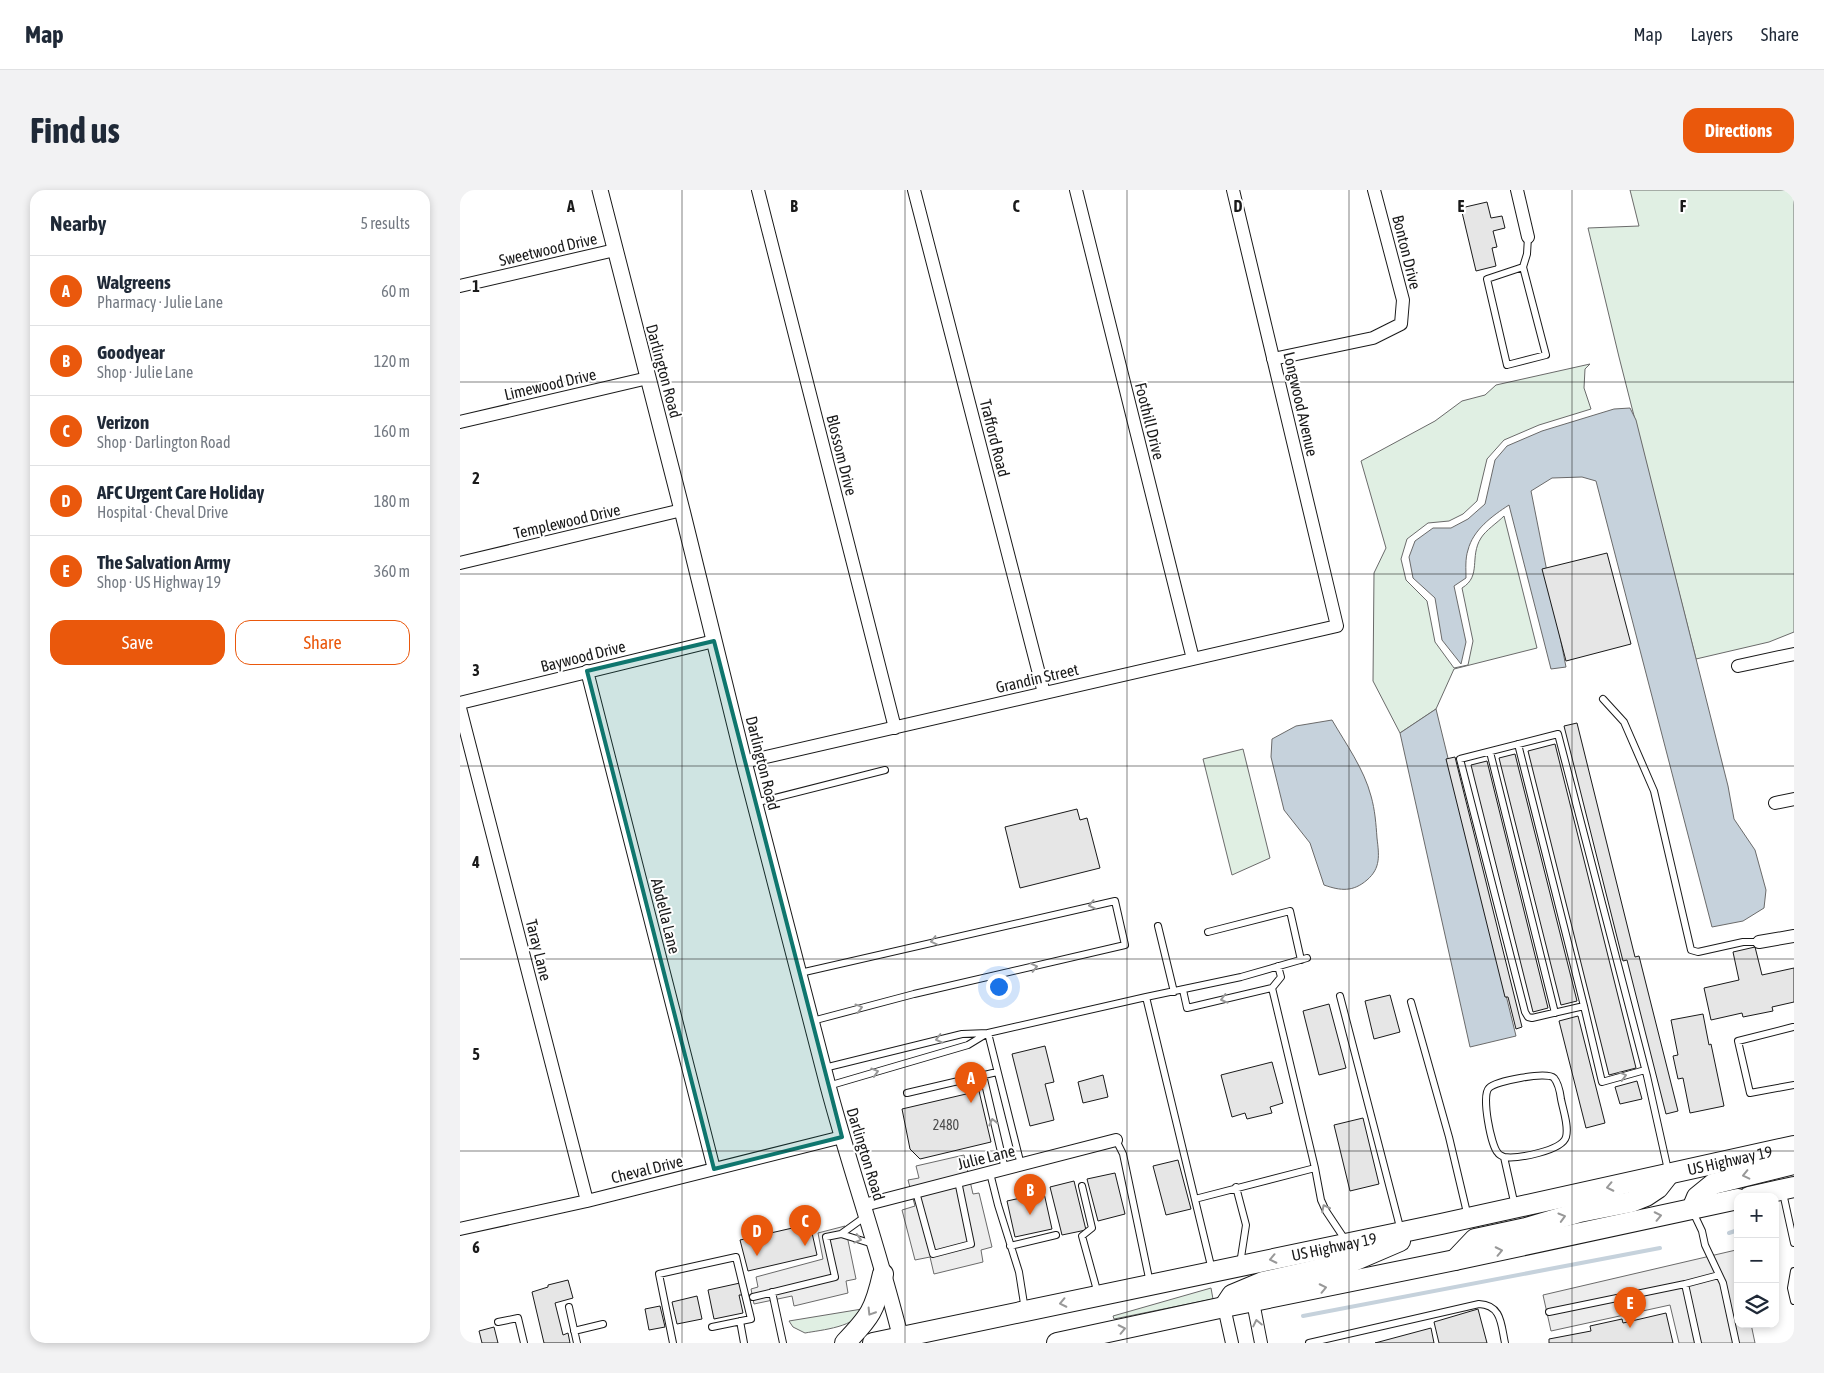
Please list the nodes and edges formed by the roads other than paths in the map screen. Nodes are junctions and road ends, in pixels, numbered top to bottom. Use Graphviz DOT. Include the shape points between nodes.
graph roads {
  1 [pos="600,190"];
  2 [pos="758,190"];
  3 [pos="914,190"];
  4 [pos="1076,190"];
  5 [pos="1233,190"];
  6 [pos="1374,190"];
  7 [pos="1518,190"];
  8 [pos="1528,237"];
  9 [pos="615,250"];
  10 [pos="1523,267"];
  11 [pos="460,286"];
  12 [pos="1273,360"];
  13 [pos="648,378"];
  14 [pos="460,422"];
  15 [pos="682,510"];
  16 [pos="460,563"];
  17 [pos="1337,626"];
  18 [pos="714,641"];
  19 [pos="1794,654"];
  20 [pos="1193,659"];
  21 [pos="1738,666"];
  22 [pos="587,671"];
  23 [pos="1044,693"];
  24 [pos="1603,699"];
  25 [pos="460,703"];
  26 [pos="460,708"];
  27 [pos="895,728"];
  28 [pos="1518,744"];
  29 [pos="1490,752"];
  30 [pos="744,762"];
  31 [pos="886,770"];
  32 [pos="1794,799"];
  33 [pos="755,803"];
  34 [pos="1775,803"];
  35 [pos="1158,926"];
  36 [pos="1208,932"];
  37 [pos="1794,936"];
  38 [pos="1759,942"];
  39 [pos="1278,966"];
  40 [pos="799,973"];
  41 [pos="1272,988"];
  42 [pos="1183,990"];
  43 [pos="1174,992"];
  44 [pos="1340,996"];
  45 [pos="1146,997"];
  46 [pos="1411,1002"];
  47 [pos="1584,1006"];
  48 [pos="1555,1013"];
  49 [pos="812,1021"];
  50 [pos="1794,1028"];
  51 [pos="988,1033"];
  52 [pos="824,1068"];
  53 [pos="1645,1070"];
  54 [pos="997,1072"];
  55 [pos="983,1075"];
  56 [pos="1794,1085"];
  57 [pos="828,1086"];
  58 [pos="907,1093"];
  59 [pos="842,1137"];
  60 [pos="1116,1140"];
  61 [pos="1794,1146"];
  62 [pos="1504,1157"];
  63 [pos="1794,1164"];
  64 [pos="1021,1165"];
  65 [pos="1315,1168"];
  66 [pos="714,1169"];
  67 [pos="1005,1169"];
  68 [pos="990,1173"];
  69 [pos="1669,1174"];
  70 [pos="958,1181"];
  71 [pos="1082,1186"];
  72 [pos="1236,1187"];
  73 [pos="1788,1188"];
  74 [pos="916,1192"];
  75 [pos="1766,1193"];
  76 [pos="1195,1199"];
  77 [pos="1734,1200"];
  78 [pos="587,1201"];
  79 [pos="1515,1207"];
  80 [pos="1692,1209"];
  81 [pos="865,1211"];
  82 [pos="1468,1218"];
  83 [pos="1441,1224"];
  84 [pos="460,1229"];
  85 [pos="1401,1232"];
  86 [pos="840,1234"];
  87 [pos="1056,1235"];
  88 [pos="1348,1243"];
  89 [pos="1794,1243"];
  90 [pos="874,1245"];
  91 [pos="1010,1246"];
  92 [pos="1455,1260"];
  93 [pos="1240,1266"];
  94 [pos="1794,1271"];
  95 [pos="1213,1272"];
  96 [pos="883,1274"];
  97 [pos="1719,1275"];
  98 [pos="1150,1284"];
  99 [pos="1685,1284"];
  100 [pos="772,1292"];
  101 [pos="1098,1296"];
  102 [pos="753,1297"];
  103 [pos="1794,1301"];
  104 [pos="1253,1302"];
  105 [pos="569,1307"];
  106 [pos="1224,1307"];
  107 [pos="1025,1311"];
  108 [pos="1550,1312"];
  109 [pos="740,1321"];
  110 [pos="498,1322"];
  111 [pos="604,1324"];
  112 [pos="712,1327"];
  113 [pos="574,1331"];
  114 [pos="901,1340"];
  115 [pos="524,1343"];
  116 [pos="577,1343"];
  117 [pos="673,1343"];
  118 [pos="744,1343"];
  119 [pos="783,1343"];
  120 [pos="845,1343"];
  121 [pos="873,1343"];
  122 [pos="1057,1343"];
  123 [pos="1232,1343"];
  124 [pos="1261,1343"];
  125 [pos="1309,1343"];
  126 [pos="1505,1343"];
  127 [pos="1698,1343"];
  128 [pos="1736,1343"];
  1 -- 9 [label="street, Darlington Road"];
  2 -- 27 [label="street, Blossom Drive"];
  3 -- 23 [label="street, Trafford Road"];
  4 -- 20 [label="street, Foothill Drive"];
  5 -- 12 [label="street, Longwood Avenue"];
  6 -- 12 [label="street, Bonton Drive" via="1403,300 1401,324 1374,338"];
  7 -- 8 [label="street"];
  8 -- 10 [label="lane"];
  9 -- 11 [label="street, Sweetwood Drive"];
  9 -- 13 [label="street, Darlington Road"];
  10 -- 10 [label="lane" via="1546,355 1507,365 1487,279"];
  12 -- 17 [label="street, Longwood Avenue"];
  13 -- 14 [label="street, Limewood Drive"];
  13 -- 15 [label="street, Darlington Road"];
  15 -- 16 [label="street, Templewood Drive"];
  15 -- 18 [label="street, Darlington Road"];
  17 -- 20 [label="street, Grandin Street"];
  18 -- 22 [label="street, Baywood Drive"];
  18 -- 30 [label="street, Darlington Road"];
  19 -- 21 [label="street"];
  20 -- 23 [label="street, Grandin Street"];
  22 -- 25 [label="street, Baywood Drive"];
  22 -- 66 [label="street, Abdella Lane"];
  23 -- 27 [label="street, Grandin Street"];
  24 -- 38 [label="lane" via="1624,722 1654,791 1691,950 1698,952 1743,942"];
  26 -- 78 [label="street, Taray Lane"];
  27 -- 30 [label="street, Grandin Street"];
  28 -- 29 [label="lane"];
  28 -- 47 [label="lane"];
  28 -- 53 [label="lane" via="1558,734"];
  29 -- 48 [label="lane"];
  29 -- 48 [label="lane" via="1460,759 1525,1012 1528,1018"];
  30 -- 33 [label="street, Darlington Road"];
  31 -- 33 [label="lane"];
  32 -- 34 [label="street"];
  33 -- 40 [label="street, Darlington Road"];
  35 -- 43 [label="lane"];
  36 -- 39 [label="lane" via="1290,911 1304,959"];
  37 -- 38 [label="street"];
  39 -- 41 [label="lane" via="1281,976"];
  39 -- 42 [label="lane"];
  40 -- 49 [label="street, Darlington Road"];
  49 -- 40 [label="lane, one-way" via="1125,945 1115,900"];
  41 -- 42 [label="lane, one-way" via="1187,1008"];
  41 -- 65 [label="lane"];
  42 -- 43 [label="lane"];
  43 -- 45 [label="lane"];
  44 -- 85 [label="lane"];
  45 -- 51 [label="lane"];
  45 -- 76 [label="lane"];
  46 -- 82 [label="lane"];
  47 -- 48 [label="lane"];
  47 -- 53 [label="lane, one-way" via="1602,1082"];
  49 -- 52 [label="street, Darlington Road"];
  50 -- 56 [label="lane" via="1738,1041 1750,1093"];
  51 -- 52 [label="lane, one-way" via="962,1034"];
  51 -- 54 [label="lane"];
  57 -- 51 [label="lane, one-way" via="968,1045"];
  52 -- 57 [label="street, Darlington Road"];
  53 -- 69 [label="lane"];
  54 -- 55 [label="lane"];
  54 -- 64 [label="lane"];
  55 -- 58 [label="lane"];
  67 -- 55 [label="lane, one-way"];
  57 -- 59 [label="street, Darlington Road"];
  59 -- 66 [label="street, Cheval Drive"];
  59 -- 81 [label="street, Darlington Road"];
  60 -- 64 [label="street, Julie Lane"];
  60 -- 98 [label="lane" via="1122,1154"];
  61 -- 69 [label="highway, US Highway 19"];
  62 -- 62 [label="lane" via="1512,1158 1562,1144 1566,1125 1558,1084 1553,1077 1538,1075 1488,1088 1485,1103 1494,1146"];
  62 -- 79 [label="lane"];
  63 -- 80 [label="highway, one-way" via="1713,1184 1697,1197"];
  64 -- 67 [label="street, Julie Lane"];
  65 -- 72 [label="lane"];
  88 -- 65 [label="lane, one-way" via="1321,1200"];
  66 -- 78 [label="street, Cheval Drive"];
  67 -- 68 [label="street, Julie Lane"];
  68 -- 70 [label="street, Julie Lane"];
  68 -- 91 [label="lane"];
  69 -- 79 [label="highway, US Highway 19, one-way"];
  92 -- 69 [label="highway, one-way" via="1475,1239 1631,1202 1658,1188"];
  70 -- 74 [label="street, Julie Lane"];
  70 -- 74 [label="lane" via="971,1244 932,1254"];
  71 -- 101 [label="lane" via="1092,1228 1082,1236"];
  72 -- 76 [label="lane"];
  72 -- 93 [label="lane" via="1246,1225"];
  73 -- 75 [label="highway"];
  73 -- 89 [label="lane"];
  74 -- 81 [label="street, Julie Lane"];
  76 -- 95 [label="lane"];
  77 -- 80 [label="highway"];
  78 -- 84 [label="street, Cheval Drive"];
  79 -- 82 [label="highway, US Highway 19"];
  92 -- 80 [label="highway, one-way"];
  80 -- 97 [label="lane"];
  81 -- 86 [label="lane"];
  81 -- 90 [label="street, Darlington Road"];
  82 -- 83 [label="highway, US Highway 19"];
  83 -- 85 [label="highway, US Highway 19"];
  83 -- 106 [label="highway" via="1351,1262 1263,1282 1232,1295"];
  85 -- 88 [label="highway, US Highway 19"];
  86 -- 90 [label="lane, one-way"];
  86 -- 100 [label="lane" via="826,1237 835,1277"];
  87 -- 91 [label="lane"];
  88 -- 93 [label="highway, US Highway 19, one-way"];
  90 -- 96 [label="street, Darlington Road"];
  91 -- 107 [label="lane" via="1019,1272"];
  104 -- 92 [label="highway, one-way"];
  93 -- 95 [label="highway, US Highway 19"];
  94 -- 103 [label="lane" via="1791,1288"];
  95 -- 98 [label="highway, US Highway 19"];
  96 -- 114 [label="street, Darlington Road"];
  96 -- 120 [label="highway, one-way" via="874,1308"];
  97 -- 99 [label="lane"];
  97 -- 128 [label="lane"];
  98 -- 101 [label="highway, US Highway 19"];
  99 -- 108 [label="lane"];
  99 -- 127 [label="lane"];
  100 -- 102 [label="lane"];
  100 -- 119 [label="lane"];
  101 -- 107 [label="highway, US Highway 19, one-way"];
  104 -- 106 [label="highway"];
  124 -- 104 [label="street, one-way"];
  105 -- 113 [label="lane"];
  122 -- 106 [label="highway, one-way"];
  106 -- 123 [label="street"];
  107 -- 114 [label="highway, US Highway 19"];
  109 -- 112 [label="lane"];
  109 -- 117 [label="lane" via="751,1319 736,1256 659,1274"];
  109 -- 118 [label="lane"];
  110 -- 115 [label="lane" via="518,1318"];
  111 -- 113 [label="lane"];
  113 -- 116 [label="lane"];
  114 -- 121 [label="highway, US Highway 19"];
  125 -- 126 [label="lane" via="1488,1304 1498,1314"];
}
